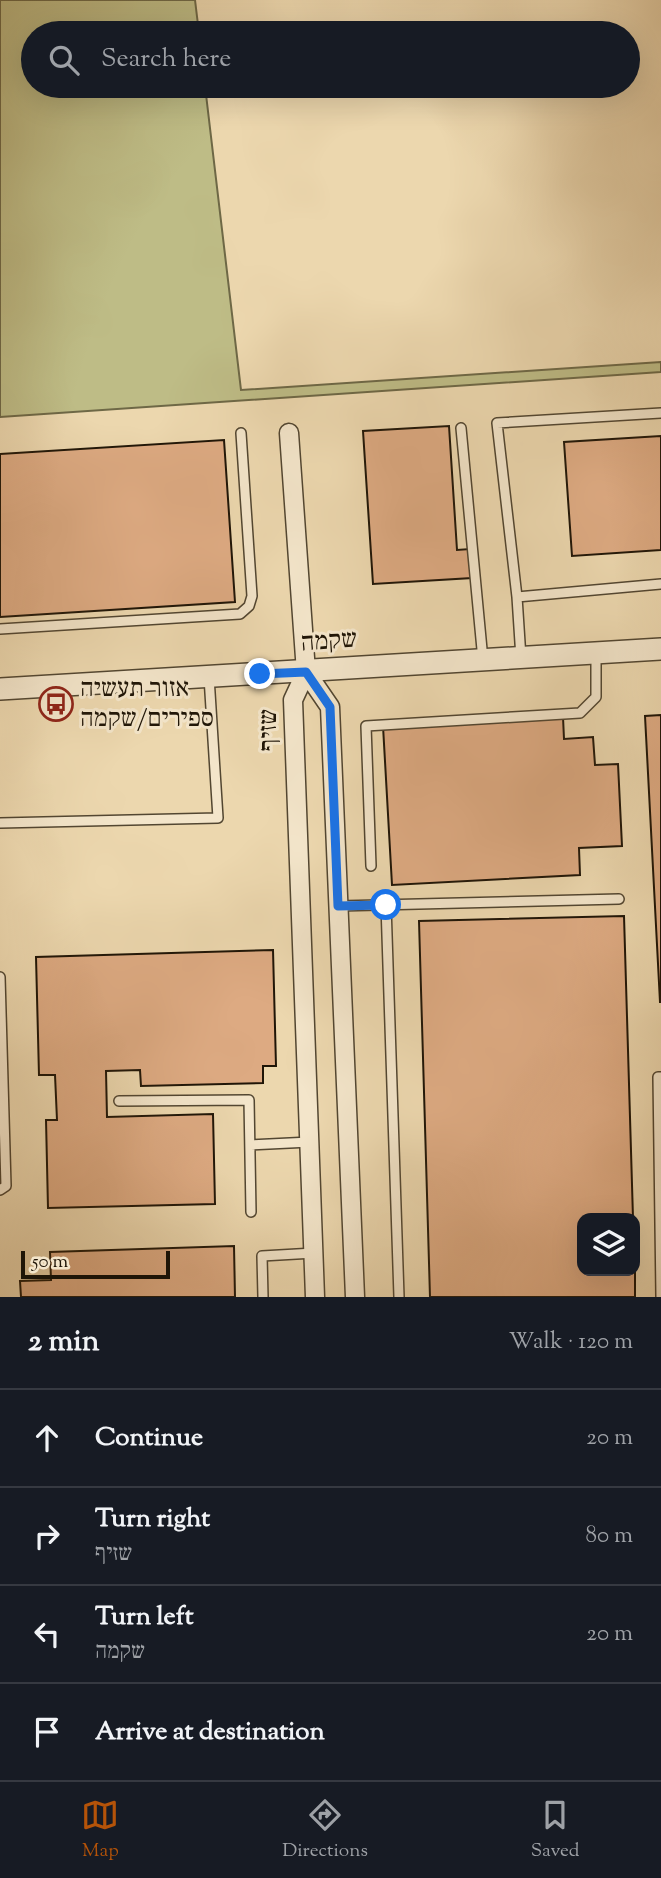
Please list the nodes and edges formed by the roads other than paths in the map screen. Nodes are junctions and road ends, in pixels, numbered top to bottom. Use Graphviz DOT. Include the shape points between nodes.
graph roads {
  1 [pos="661,413"];
  2 [pos="461,428"];
  3 [pos="240,433"];
  4 [pos="289,433"];
  5 [pos="661,584"];
  6 [pos="517,597"];
  7 [pos="0,629"];
  8 [pos="661,649"];
  9 [pos="596,653"];
  10 [pos="521,658"];
  11 [pos="483,660"];
  12 [pos="306,672"];
  13 [pos="208,677"];
  14 [pos="0,690"];
  15 [pos="0,823"];
  16 [pos="371,866"];
  17 [pos="618,899"];
  18 [pos="386,905"];
  19 [pos="338,906"];
  20 [pos="0,977"];
  21 [pos="661,1077"];
  22 [pos="119,1101"];
  23 [pos="310,1142"];
  24 [pos="251,1145"];
  25 [pos="0,1190"];
  26 [pos="251,1212"];
  27 [pos="314,1253"];
  28 [pos="661,1296"];
  29 [pos="263,1297"];
  30 [pos="315,1297"];
  31 [pos="355,1297"];
  32 [pos="399,1297"];
  1 -- 6 [label="lane" via="497,423"];
  2 -- 11 [label="lane"];
  3 -- 7 [label="lane" via="252,596 240,614"];
  4 -- 12 [label="street"];
  5 -- 6 [label="lane"];
  6 -- 10 [label="lane"];
  8 -- 9 [label="street, שקמה"];
  9 -- 10 [label="street, שקמה"];
  9 -- 16 [label="lane" via="596,697 580,713 366,726"];
  10 -- 11 [label="street, שקמה"];
  11 -- 12 [label="street, שקמה"];
  12 -- 13 [label="street, שקמה"];
  12 -- 19 [label="street, שזיף" via="330,707"];
  12 -- 23 [label="street, שזיף" via="293,700"];
  13 -- 14 [label="street, שקמה"];
  13 -- 15 [label="lane" via="218,818"];
  17 -- 18 [label="lane"];
  18 -- 19 [label="lane"];
  18 -- 32 [label="lane"];
  19 -- 31 [label="street, שזיף"];
  20 -- 25 [label="lane" via="6,1186"];
  21 -- 28 [label="lane"];
  22 -- 24 [label="lane" via="249,1100"];
  23 -- 24 [label="lane"];
  23 -- 27 [label="street, שזיף"];
  24 -- 26 [label="lane"];
  27 -- 29 [label="lane" via="262,1256"];
  27 -- 30 [label="street, שזיף"];
}
